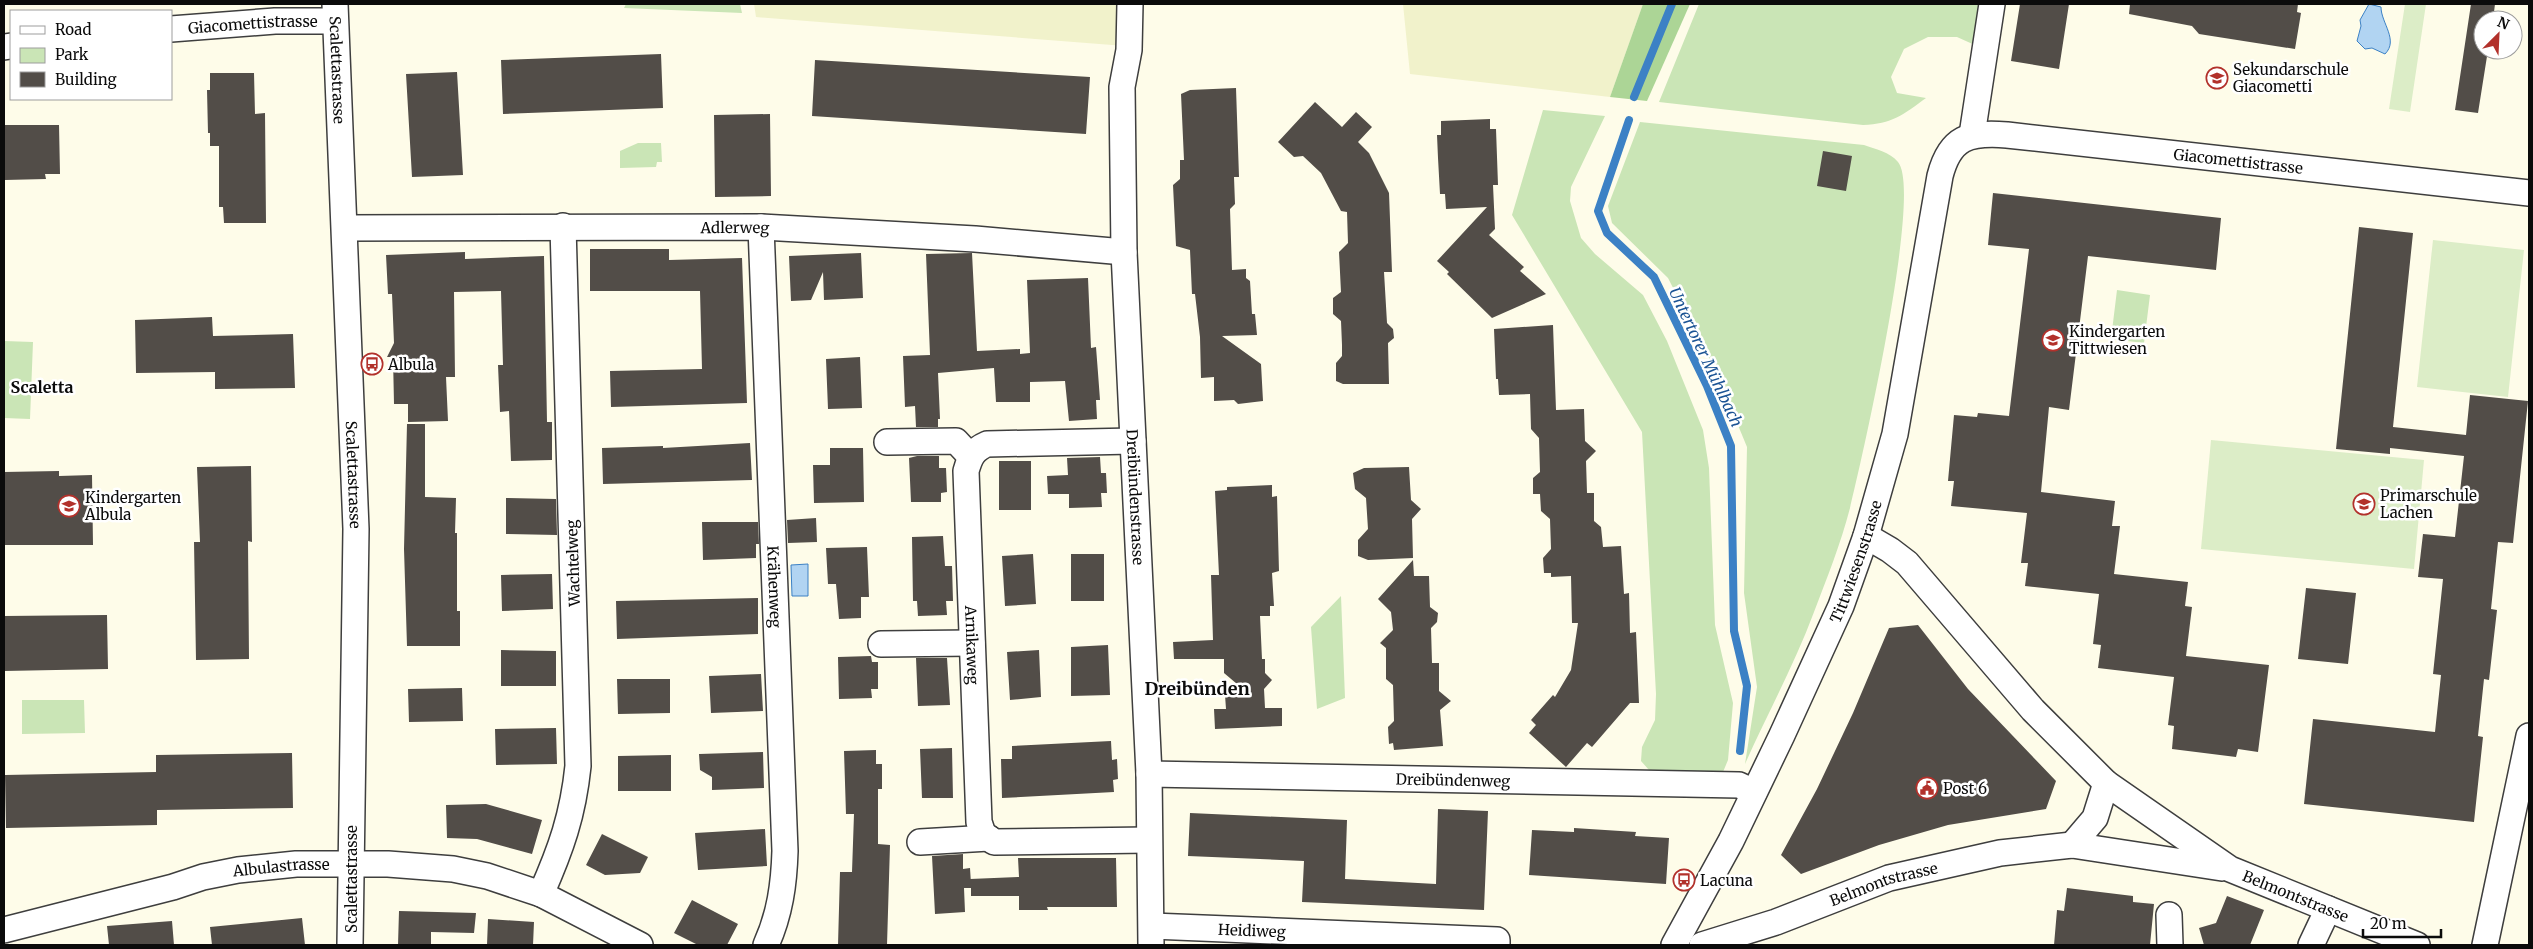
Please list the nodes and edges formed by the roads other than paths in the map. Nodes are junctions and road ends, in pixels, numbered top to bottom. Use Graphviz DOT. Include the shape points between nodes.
graph roads {
  1 [pos="1130,4"];
  2 [pos="1992,4"];
  3 [pos="335,12"];
  4 [pos="172,29"];
  5 [pos="1961,141"];
  6 [pos="2529,193"];
  7 [pos="563,226"];
  8 [pos="761,226"];
  9 [pos="346,228"];
  10 [pos="1124,252"];
  11 [pos="1133,441"];
  12 [pos="887,442"];
  13 [pos="970,456"];
  14 [pos="1866,536"];
  15 [pos="972,643"];
  16 [pos="881,644"];
  17 [pos="2529,736"];
  18 [pos="1149,774"];
  19 [pos="2106,783"];
  20 [pos="1754,792"];
  21 [pos="989,838"];
  22 [pos="1149,840"];
  23 [pos="920,842"];
  24 [pos="2072,845"];
  25 [pos="351,863"];
  26 [pos="2230,869"];
  27 [pos="540,894"];
  28 [pos="2328,909"];
  29 [pos="2169,915"];
  30 [pos="4,930"];
  31 [pos="1152,936"];
  32 [pos="350,945"];
  33 [pos="640,945"];
  34 [pos="766,945"];
  35 [pos="1497,945"];
  36 [pos="1674,945"];
  37 [pos="1702,945"];
  38 [pos="2170,945"];
  39 [pos="2311,945"];
  40 [pos="2417,945"];
  41 [pos="2485,945"];
  1 -- 10 [label="street, Dreibündenstrasse" via="1129,50 1122,87"];
  2 -- 5 [label="street, Tittwiesenstrasse"];
  3 -- 4 [label="street, Giacomettistrasse" via="275,21"];
  3 -- 9 [label="street, Scalettastrasse"];
  5 -- 6 [label="street, Giacomettistrasse" via="1987,133"];
  5 -- 14 [label="street, Tittwiesenstrasse" via="1946,157 1936,195 1895,434"];
  7 -- 8 [label="street, Adlerweg"];
  7 -- 9 [label="street, Adlerweg"];
  7 -- 27 [label="street, Wachtelweg" via="578,766 567,830"];
  8 -- 10 [label="street, Adlerweg"];
  8 -- 34 [label="street, Krähenweg" via="786,851 784,887 775,925"];
  9 -- 25 [label="street, Scalettastrasse" via="356,529"];
  10 -- 11 [label="street, Dreibündenstrasse"];
  11 -- 13 [label="street" via="988,444"];
  11 -- 18 [label="street, Dreibündenstrasse"];
  12 -- 13 [label="street" via="956,441"];
  13 -- 15 [label="street, Arnikaweg" via="966,472"];
  14 -- 19 [label="street, Belmontstrasse" via="1907,563 2026,704"];
  14 -- 20 [label="street, Tittwiesenstrasse" via="1841,606"];
  15 -- 16 [label="street"];
  15 -- 21 [label="street, Arnikaweg" via="979,822"];
  17 -- 41 [label="street"];
  18 -- 20 [label="street, Dreibündenweg" via="1739,785"];
  18 -- 22 [label="street, Dreibündenstrasse"];
  19 -- 24 [label="street" via="2095,818"];
  19 -- 26 [label="street, Belmontstrasse"];
  20 -- 36 [label="street, Tittwiesenstrasse"];
  21 -- 22 [label="street" via="994,842"];
  21 -- 23 [label="street"];
  22 -- 31 [label="street, Dreibündenstrasse"];
  24 -- 26 [label="street, Belmontstrasse"];
  24 -- 37 [label="street, Belmontstrasse" via="2000,853 1889,878 1776,922"];
  25 -- 27 [label="street, Albulastrasse" via="453,869 488,876"];
  25 -- 30 [label="street, Albulastrasse" via="296,864 203,877"];
  25 -- 32 [label="street, Scalettastrasse"];
  26 -- 28 [label="street, Belmontstrasse"];
  27 -- 33 [label="street, Albulastrasse"];
  28 -- 39 [label="street"];
  28 -- 40 [label="street, Belmontstrasse"];
  29 -- 38 [label="street"];
  31 -- 35 [label="street, Heidiweg" via="1497,940"];
}
